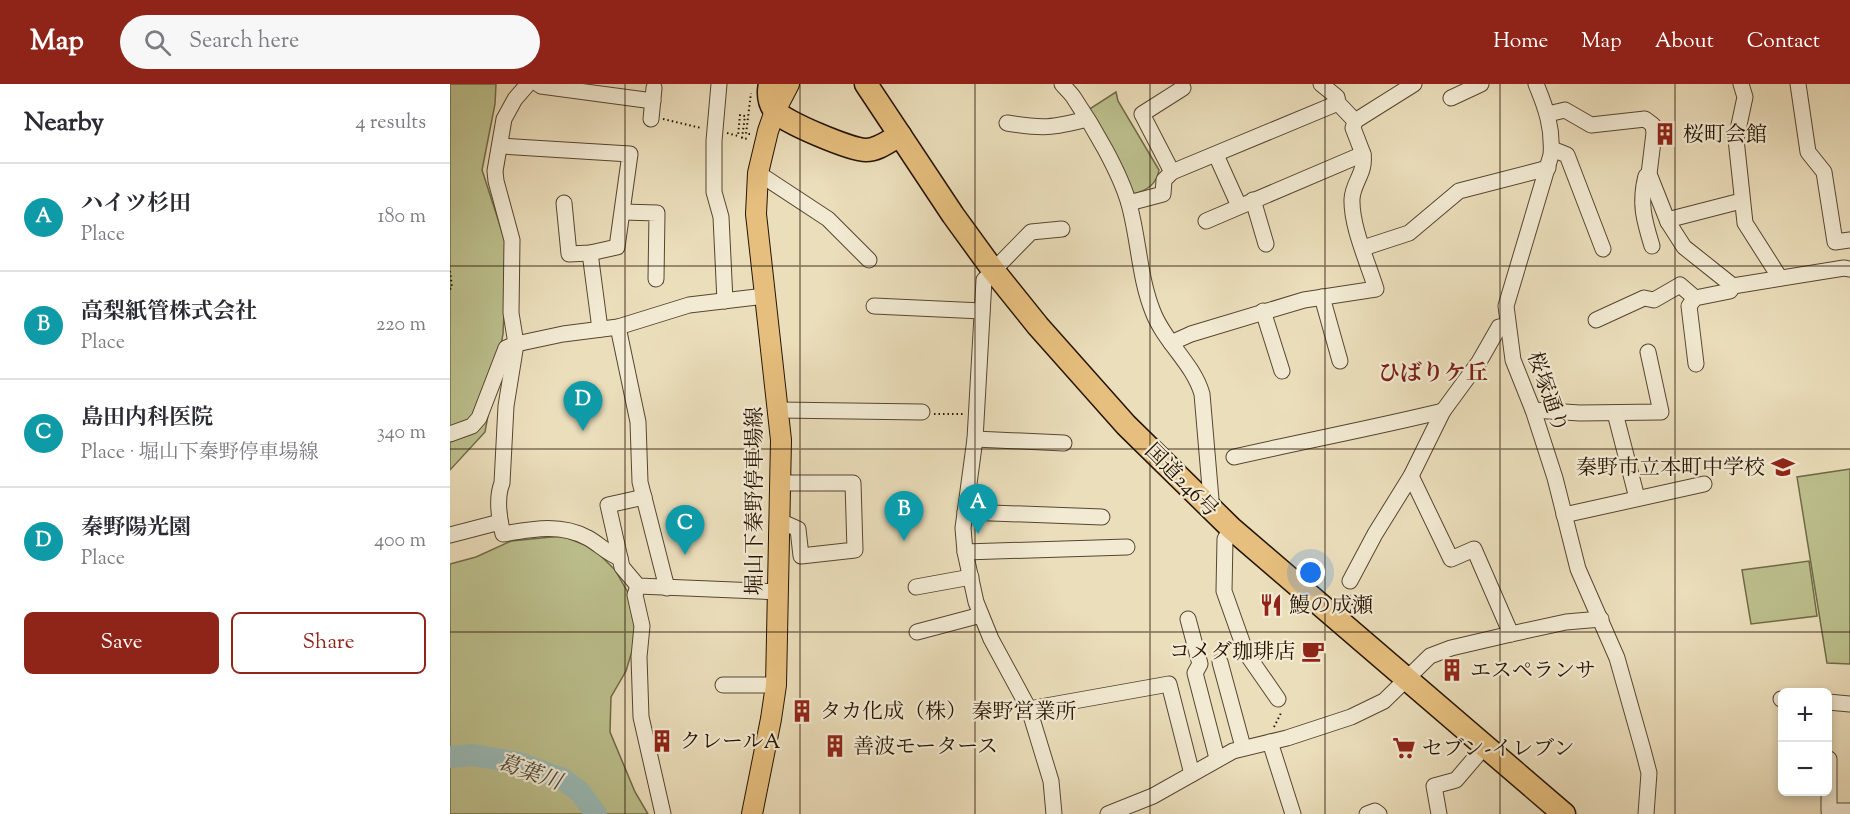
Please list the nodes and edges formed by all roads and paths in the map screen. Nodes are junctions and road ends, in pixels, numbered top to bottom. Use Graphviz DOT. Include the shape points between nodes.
graph roads {
  1 [pos="528,84"];
  2 [pos="538,84"];
  3 [pos="719,84"];
  4 [pos="752,84"];
  5 [pos="770,84"];
  6 [pos="789,84"];
  7 [pos="866,84"];
  8 [pos="1062,84"];
  9 [pos="1321,84"];
  10 [pos="1414,84"];
  11 [pos="1481,84"];
  12 [pos="1536,84"];
  13 [pos="1741,84"];
  14 [pos="1798,84"];
  15 [pos="1185,90"];
  16 [pos="1451,98"];
  17 [pos="1338,103"];
  18 [pos="775,111"];
  19 [pos="1548,114"];
  20 [pos="1087,118"];
  21 [pos="651,119"];
  22 [pos="1354,121"];
  23 [pos="1007,123"];
  24 [pos="715,130"];
  25 [pos="900,135"];
  26 [pos="738,136"];
  27 [pos="501,146"];
  28 [pos="1552,150"];
  29 [pos="1363,154"];
  30 [pos="1216,155"];
  31 [pos="1548,168"];
  32 [pos="1172,172"];
  33 [pos="758,173"];
  34 [pos="1649,174"];
  35 [pos="1741,201"];
  36 [pos="564,203"];
  37 [pos="1129,203"];
  38 [pos="1246,203"];
  39 [pos="623,212"];
  40 [pos="1206,220"];
  41 [pos="1668,222"];
  42 [pos="1062,230"];
  43 [pos="1850,240"];
  44 [pos="1266,244"];
  45 [pos="1652,246"];
  46 [pos="1363,248"];
  47 [pos="1602,249"];
  48 [pos="590,253"];
  49 [pos="869,260"];
  50 [pos="1850,269"];
  51 [pos="993,270"];
  52 [pos="450,271"];
  53 [pos="1780,278"];
  54 [pos="656,279"];
  55 [pos="1733,286"];
  56 [pos="450,289"];
  57 [pos="765,296"];
  58 [pos="1322,297"];
  59 [pos="1695,298"];
  60 [pos="725,301"];
  61 [pos="874,306"];
  62 [pos="1263,310"];
  63 [pos="981,311"];
  64 [pos="1596,320"];
  65 [pos="1508,326"];
  66 [pos="618,327"];
  67 [pos="600,329"];
  68 [pos="1171,343"];
  69 [pos="516,344"];
  70 [pos="1648,352"];
  71 [pos="1340,362"];
  72 [pos="1696,364"];
  73 [pos="1282,371"];
  74 [pos="779,410"];
  75 [pos="1533,410"];
  76 [pos="1443,411"];
  77 [pos="928,413"];
  78 [pos="1615,413"];
  79 [pos="976,414"];
  80 [pos="450,434"];
  81 [pos="975,439"];
  82 [pos="1064,443"];
  83 [pos="1234,457"];
  84 [pos="1411,476"];
  85 [pos="780,483"];
  86 [pos="1704,484"];
  87 [pos="644,497"];
  88 [pos="1637,498"];
  89 [pos="1212,511"];
  90 [pos="965,512"];
  91 [pos="1564,515"];
  92 [pos="1102,517"];
  93 [pos="780,521"];
  94 [pos="500,522"];
  95 [pos="1231,528"];
  96 [pos="450,535"];
  97 [pos="1127,547"];
  98 [pos="965,552"];
  99 [pos="620,558"];
  100 [pos="971,577"];
  101 [pos="638,586"];
  102 [pos="916,587"];
  103 [pos="667,588"];
  104 [pos="1350,588"];
  105 [pos="779,592"];
  106 [pos="1349,612"];
  107 [pos="981,615"];
  108 [pos="1601,619"];
  109 [pos="1188,620"];
  110 [pos="917,632"];
  111 [pos="1511,634"];
  112 [pos="1246,652"];
  113 [pos="1220,662"];
  114 [pos="1200,664"];
  115 [pos="1406,679"];
  116 [pos="723,685"];
  117 [pos="776,685"];
  118 [pos="1832,702"];
  119 [pos="1850,704"];
  120 [pos="1279,705"];
  121 [pos="1029,709"];
  122 [pos="1273,737"];
  123 [pos="1485,746"];
  124 [pos="1242,747"];
  125 [pos="1216,758"];
  126 [pos="1192,774"];
  127 [pos="1829,796"];
  128 [pos="1850,811"];
  129 [pos="663,814"];
  130 [pos="752,814"];
  131 [pos="1054,814"];
  132 [pos="1108,814"];
  133 [pos="1293,814"];
  134 [pos="1367,814"];
  135 [pos="1379,814"];
  136 [pos="1439,814"];
  137 [pos="1564,814"];
  138 [pos="1646,814"];
  1 -- 27 [label="street" via="504,119"];
  2 -- 21 [label="street" via="654,94"];
  3 -- 24 [label="street"];
  4 -- 26 [label="path" via="746,134 752,137 742,138 745,116 740,115"];
  5 -- 18 [label="highway" via="768,93"];
  6 -- 18 [label="main road, 堀山下秦野停車場線"];
  7 -- 25 [label="highway, 国道246号"];
  8 -- 20 [label="street"];
  9 -- 17 [label="street" via="1337,97"];
  10 -- 22 [label="street"];
  11 -- 16 [label="street"];
  12 -- 19 [label="street, 桜塚通り"];
  13 -- 35 [label="street" via="1745,96 1736,139"];
  14 -- 43 [label="street" via="1808,152 1824,172 1835,242"];
  15 -- 32 [label="street" via="1142,114"];
  17 -- 22 [label="street"];
  17 -- 30 [label="street"];
  18 -- 25 [label="highway" via="854,148 873,149"];
  18 -- 33 [label="main road, 堀山下秦野停車場線"];
  19 -- 28 [label="street, 桜塚通り"];
  19 -- 34 [label="street" via="1565,110 1591,125 1645,119 1653,125 1654,133"];
  20 -- 23 [label="street" via="1039,129"];
  20 -- 37 [label="street"];
  21 -- 24 [label="path"];
  22 -- 29 [label="street"];
  24 -- 60 [label="street" via="714,192 721,218"];
  25 -- 51 [label="highway, 国道246号"];
  27 -- 39 [label="street" via="630,154"];
  27 -- 69 [label="street" via="495,171 512,240 511,313"];
  28 -- 31 [label="street, 桜塚通り"];
  28 -- 47 [label="street" via="1567,155"];
  29 -- 38 [label="street"];
  29 -- 46 [label="street" via="1364,165 1352,196"];
  30 -- 32 [label="street"];
  30 -- 38 [label="street"];
  31 -- 46 [label="street" via="1459,191 1409,233"];
  31 -- 65 [label="street, 桜塚通り" via="1506,306"];
  32 -- 37 [label="street" via="1164,180 1163,194"];
  33 -- 49 [label="street" via="828,219"];
  33 -- 57 [label="main road, 堀山下秦野停車場線" via="757,234"];
  34 -- 41 [label="street"];
  34 -- 45 [label="street" via="1641,194"];
  35 -- 41 [label="street"];
  35 -- 53 [label="street" via="1745,223"];
  36 -- 48 [label="street" via="569,254"];
  37 -- 68 [label="street" via="1149,301"];
  38 -- 40 [label="street"];
  38 -- 44 [label="street"];
  39 -- 48 [label="street" via="617,247"];
  39 -- 54 [label="street" via="657,213"];
  41 -- 55 [label="street" via="1684,247"];
  42 -- 51 [label="street" via="1031,231"];
  46 -- 58 [label="street" via="1376,289"];
  48 -- 67 [label="street"];
  50 -- 53 [label="street"];
  51 -- 63 [label="street" via="984,280"];
  51 -- 89 [label="highway, 国道246号" via="1092,388"];
  52 -- 56 [label="path"];
  53 -- 55 [label="street"];
  55 -- 59 [label="street" via="1730,291"];
  57 -- 60 [label="street"];
  57 -- 74 [label="main road, 堀山下秦野停車場線"];
  58 -- 62 [label="street"];
  58 -- 71 [label="street"];
  59 -- 64 [label="street" via="1680,285 1653,300 1644,298"];
  59 -- 72 [label="street" via="1689,306"];
  60 -- 66 [label="street" via="689,305"];
  61 -- 63 [label="street"];
  62 -- 68 [label="street"];
  62 -- 73 [label="street"];
  63 -- 79 [label="street"];
  65 -- 75 [label="street, 桜塚通り" via="1513,360"];
  65 -- 76 [label="street" via="1499,327"];
  66 -- 67 [label="street"];
  66 -- 87 [label="street" via="638,422"];
  67 -- 69 [label="street"];
  68 -- 89 [label="street" via="1189,365 1202,394"];
  69 -- 80 [label="street" via="506,348 479,418 472,426"];
  69 -- 94 [label="street" via="498,491"];
  70 -- 78 [label="street" via="1661,412"];
  74 -- 77 [label="street"];
  74 -- 85 [label="main road, 堀山下秦野停車場線"];
  75 -- 78 [label="street"];
  75 -- 91 [label="street, 桜塚通り"];
  76 -- 83 [label="street"];
  76 -- 84 [label="street"];
  77 -- 79 [label="path"];
  78 -- 88 [label="street"];
  79 -- 81 [label="street"];
  81 -- 82 [label="street"];
  81 -- 90 [label="street"];
  84 -- 104 [label="street" via="1375,534"];
  84 -- 111 [label="street" via="1452,559 1474,549"];
  85 -- 93 [label="main road, 堀山下秦野停車場線"];
  85 -- 93 [label="street" via="852,483 855,550 801,556 798,529"];
  86 -- 88 [label="street"];
  87 -- 99 [label="street" via="608,505"];
  87 -- 103 [label="street"];
  88 -- 91 [label="street"];
  89 -- 95 [label="highway, 国道246号"];
  90 -- 92 [label="street"];
  90 -- 98 [label="street"];
  91 -- 108 [label="street, 桜塚通り" via="1578,569"];
  93 -- 105 [label="main road, 堀山下秦野停車場線"];
  94 -- 96 [label="street"];
  94 -- 99 [label="street" via="503,534 561,528 580,534"];
  95 -- 112 [label="street" via="1225,539 1224,591"];
  95 -- 115 [label="highway, 国道246号"];
  97 -- 98 [label="street"];
  98 -- 100 [label="street"];
  99 -- 101 [label="street" via="622,567"];
  100 -- 102 [label="street"];
  100 -- 107 [label="street"];
  101 -- 103 [label="street"];
  101 -- 129 [label="street" via="634,595 642,626 641,717"];
  103 -- 105 [label="street"];
  104 -- 106 [label="path" via="1353,607"];
  105 -- 117 [label="main road, 堀山下秦野停車場線"];
  107 -- 110 [label="street"];
  107 -- 121 [label="street"];
  108 -- 111 [label="street"];
  108 -- 138 [label="street, 桜塚通り" via="1617,658 1646,761"];
  109 -- 114 [label="street"];
  111 -- 115 [label="street" via="1430,656"];
  112 -- 113 [label="street"];
  112 -- 120 [label="street"];
  113 -- 114 [label="street"];
  113 -- 124 [label="street"];
  114 -- 125 [label="street" via="1195,673"];
  115 -- 122 [label="street" via="1384,701 1351,717 1315,730"];
  115 -- 123 [label="highway, 国道246号"];
  116 -- 117 [label="street"];
  117 -- 130 [label="main road, 堀山下秦野停車場線"];
  118 -- 119 [label="street"];
  120 -- 122 [label="path"];
  121 -- 126 [label="street" via="1169,684"];
  121 -- 131 [label="street" via="1051,781"];
  122 -- 124 [label="street"];
  122 -- 133 [label="street"];
  123 -- 136 [label="street" via="1456,780 1434,786"];
  123 -- 137 [label="highway, 国道246号"];
  124 -- 125 [label="street"];
  125 -- 126 [label="street"];
  126 -- 132 [label="street" via="1153,796"];
  127 -- 128 [label="street" via="1829,811"];
  134 -- 135 [label="street"];
}
